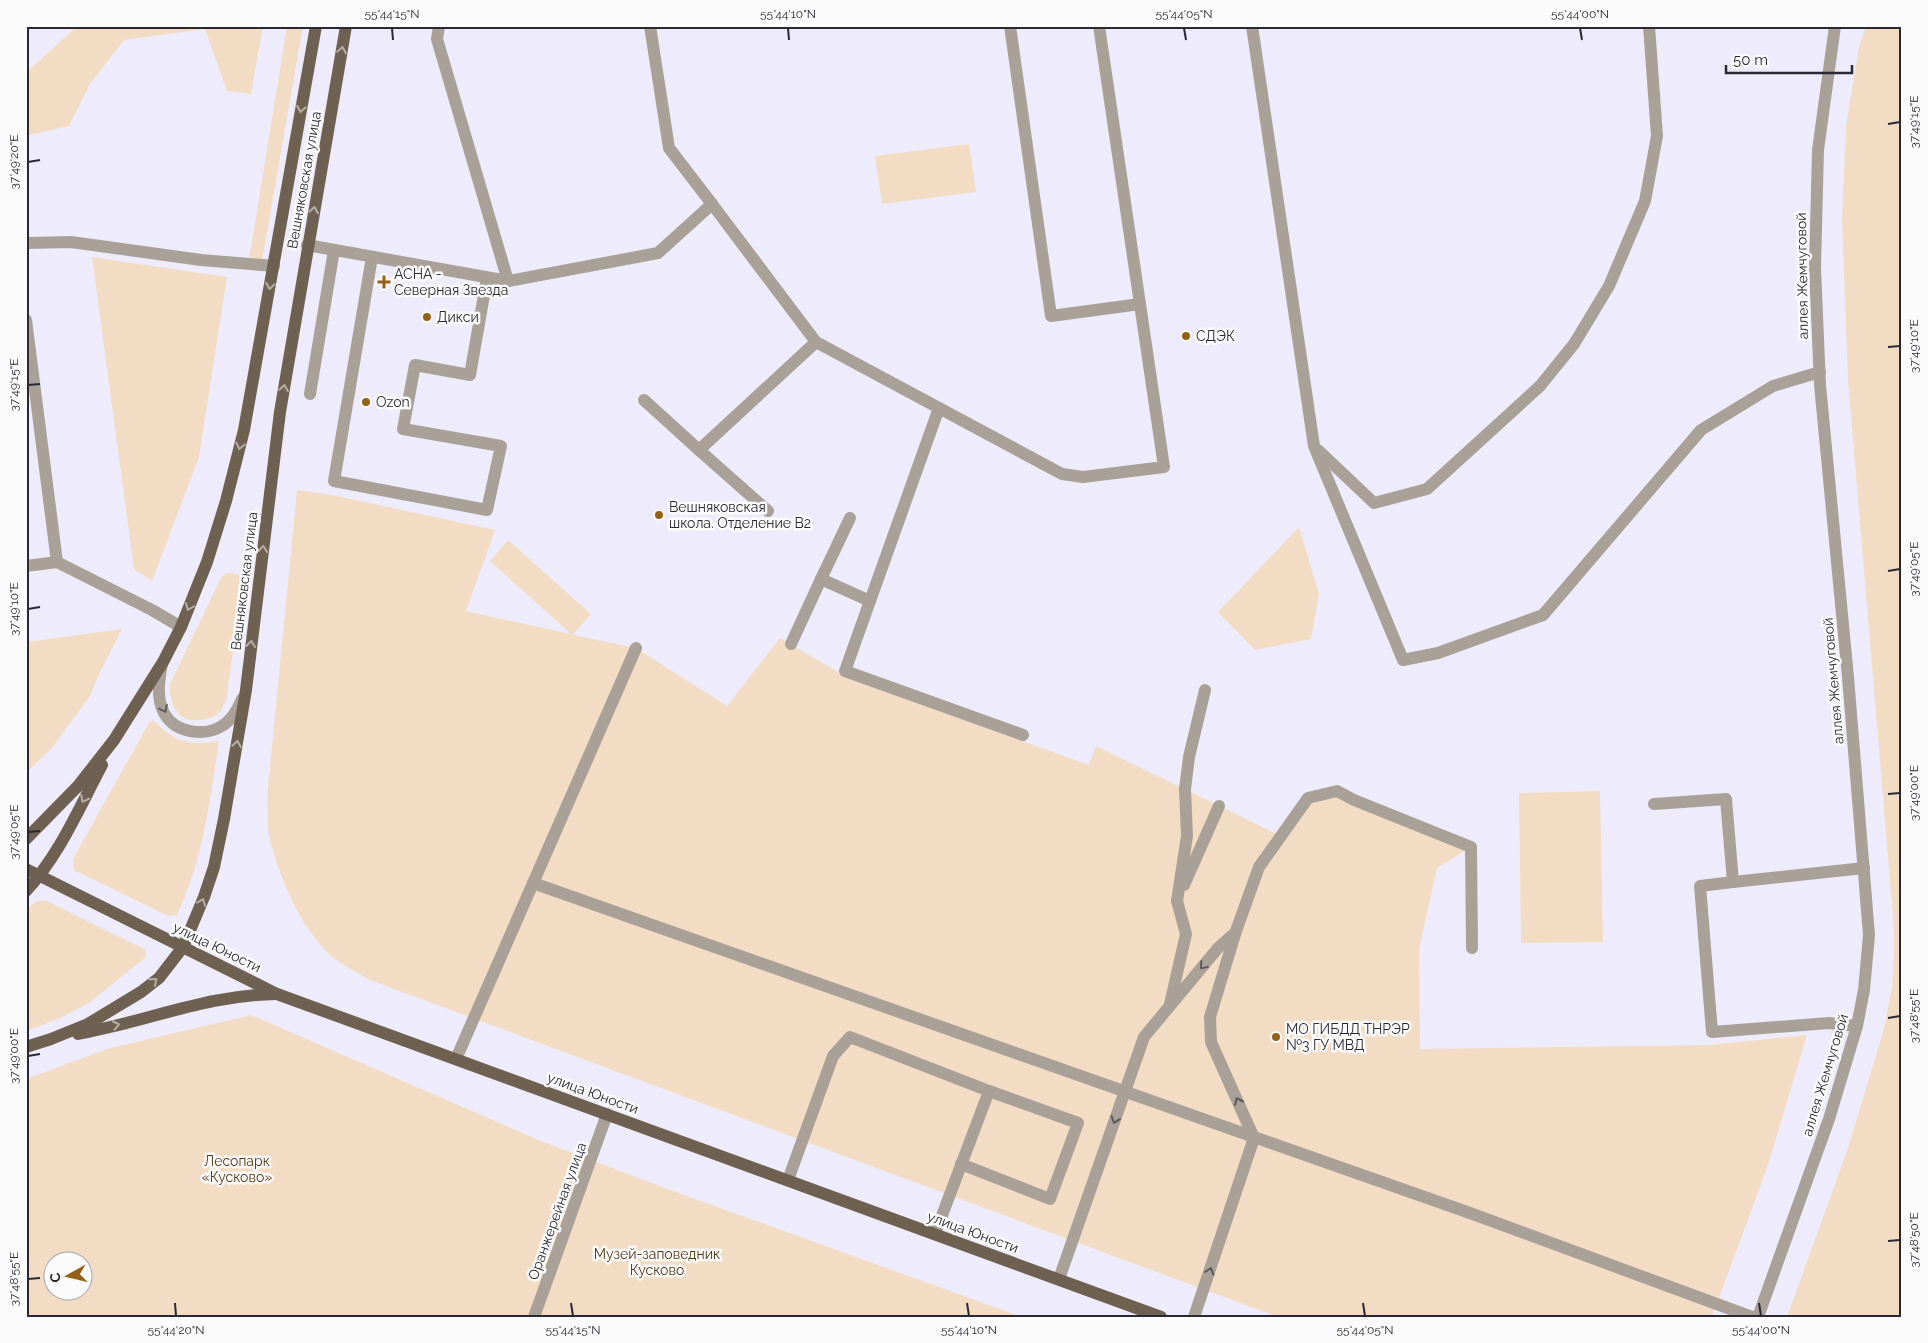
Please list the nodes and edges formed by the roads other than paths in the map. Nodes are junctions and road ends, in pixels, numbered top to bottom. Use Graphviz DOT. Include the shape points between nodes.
graph roads {
  1 [pos="316,26"];
  2 [pos="346,26"];
  3 [pos="439,26"];
  4 [pos="650,26"];
  5 [pos="1010,26"];
  6 [pos="1099,26"];
  7 [pos="1252,26"];
  8 [pos="1649,26"];
  9 [pos="1835,26"];
  10 [pos="712,204"];
  11 [pos="26,243"];
  12 [pos="308,245"];
  13 [pos="334,250"];
  14 [pos="372,257"];
  15 [pos="274,266"];
  16 [pos="488,278"];
  17 [pos="508,282"];
  18 [pos="1140,304"];
  19 [pos="26,320"];
  20 [pos="816,342"];
  21 [pos="1820,372"];
  22 [pos="310,394"];
  23 [pos="644,400"];
  24 [pos="939,408"];
  25 [pos="1314,446"];
  26 [pos="699,450"];
  27 [pos="768,511"];
  28 [pos="850,518"];
  29 [pos="57,562"];
  30 [pos="26,566"];
  31 [pos="821,579"];
  32 [pos="870,601"];
  33 [pos="181,627"];
  34 [pos="791,644"];
  35 [pos="636,648"];
  36 [pos="163,662"];
  37 [pos="246,690"];
  38 [pos="1205,690"];
  39 [pos="1023,735"];
  40 [pos="114,740"];
  41 [pos="1654,804"];
  42 [pos="1218,806"];
  43 [pos="26,839"];
  44 [pos="1864,868"];
  45 [pos="26,869"];
  46 [pos="40,876"];
  47 [pos="1733,882"];
  48 [pos="533,883"];
  49 [pos="26,891"];
  50 [pos="1177,901"];
  51 [pos="1236,931"];
  52 [pos="183,947"];
  53 [pos="1472,948"];
  54 [pos="277,994"];
  55 [pos="1169,1007"];
  56 [pos="1857,1026"];
  57 [pos="52,1040"];
  58 [pos="26,1047"];
  59 [pos="456,1059"];
  60 [pos="1125,1090"];
  61 [pos="989,1091"];
  62 [pos="607,1114"];
  63 [pos="1254,1138"];
  64 [pos="962,1164"];
  65 [pos="788,1180"];
  66 [pos="935,1234"];
  67 [pos="1059,1279"];
  68 [pos="534,1317"];
  69 [pos="1161,1317"];
  70 [pos="1194,1317"];
  71 [pos="1752,1317"];
  72 [pos="1758,1317"];
  1 -- 15 [label="main road, Вешняковская улица, one-way"];
  12 -- 2 [label="main road, Вешняковская улица, one-way"];
  3 -- 17 [label="street" via="437,39"];
  4 -- 10 [label="street" via="669,148"];
  5 -- 18 [label="street" via="1051,316"];
  6 -- 18 [label="street"];
  7 -- 25 [label="street"];
  8 -- 25 [label="street" via="1656,136 1645,201 1609,286 1568,351 1540,386 1427,489 1374,503"];
  9 -- 21 [label="street, аллея Жемчуговой" via="1818,150 1815,268"];
  10 -- 17 [label="street" via="658,253"];
  10 -- 20 [label="street"];
  11 -- 15 [label="street" via="71,242 201,260"];
  12 -- 13 [label="street"];
  37 -- 12 [label="main road, Вешняковская улица, one-way" via="280,412"];
  13 -- 14 [label="street"];
  13 -- 22 [label="street"];
  14 -- 16 [label="street"];
  14 -- 16 [label="street" via="334,481 487,510 501,446 403,429 415,365 470,375"];
  15 -- 33 [label="main road, Вешняковская улица, one-way" via="236,466 207,562"];
  16 -- 17 [label="street"];
  18 -- 24 [label="street" via="1164,466 1083,477 1062,474"];
  19 -- 29 [label="street"];
  20 -- 24 [label="street"];
  20 -- 26 [label="street"];
  21 -- 25 [label="street" via="1773,386 1701,430 1543,614 1438,653 1403,660"];
  21 -- 44 [label="street, аллея Жемчуговой"];
  23 -- 26 [label="street"];
  24 -- 32 [label="street"];
  26 -- 27 [label="street"];
  28 -- 31 [label="street"];
  29 -- 30 [label="street"];
  29 -- 33 [label="street"];
  31 -- 32 [label="street"];
  31 -- 34 [label="street"];
  32 -- 39 [label="street" via="845,671"];
  33 -- 36 [label="main road, Вешняковская улица"];
  35 -- 48 [label="street"];
  36 -- 37 [label="street, one-way" via="158,681 159,699 164,714 184,730 210,731 223,725 237,712"];
  36 -- 40 [label="main road, Вешняковская улица"];
  52 -- 37 [label="main road, Вешняковская улица, one-way" via="214,868"];
  38 -- 50 [label="street" via="1184,789 1187,836"];
  40 -- 43 [label="main road, Вешняковская улица" via="78,786"];
  40 -- 46 [label="main road, one-way" via="65,837"];
  41 -- 47 [label="street" via="1726,799"];
  42 -- 50 [label="street"];
  44 -- 47 [label="street"];
  44 -- 56 [label="street, аллея Жемчуговой" via="1869,935"];
  45 -- 46 [label="main road, улица Юности"];
  46 -- 49 [label="main road"];
  46 -- 52 [label="main road, улица Юности"];
  47 -- 56 [label="street" via="1700,886 1712,1032 1829,1023"];
  48 -- 59 [label="street"];
  48 -- 60 [label="street"];
  50 -- 55 [label="street" via="1186,934"];
  51 -- 53 [label="street" via="1259,867 1308,798 1337,790 1354,800 1471,846"];
  51 -- 55 [label="street, one-way"];
  63 -- 51 [label="street, one-way" via="1211,1042 1210,1017"];
  52 -- 54 [label="main road, улица Юности"];
  57 -- 52 [label="main road, Вешняковская улица, one-way" via="88,1024 141,992 159,978"];
  57 -- 54 [label="main road, one-way" via="236,996"];
  54 -- 59 [label="main road, улица Юности"];
  55 -- 60 [label="street" via="1144,1037"];
  56 -- 72 [label="street, аллея Жемчуговой" via="1829,1119"];
  57 -- 58 [label="main road, Вешняковская улица"];
  59 -- 62 [label="main road, улица Юности"];
  60 -- 63 [label="street"];
  60 -- 67 [label="street, one-way"];
  61 -- 64 [label="street"];
  61 -- 64 [label="street" via="1078,1123 1050,1199"];
  61 -- 65 [label="street" via="850,1037 833,1056"];
  62 -- 65 [label="main road, улица Юности"];
  62 -- 68 [label="street, Оранжерейная улица"];
  70 -- 63 [label="street, one-way"];
  63 -- 71 [label="street"];
  64 -- 66 [label="street"];
  65 -- 66 [label="main road, улица Юности"];
  66 -- 67 [label="main road, улица Юности"];
  67 -- 69 [label="main road, улица Юности"];
}
